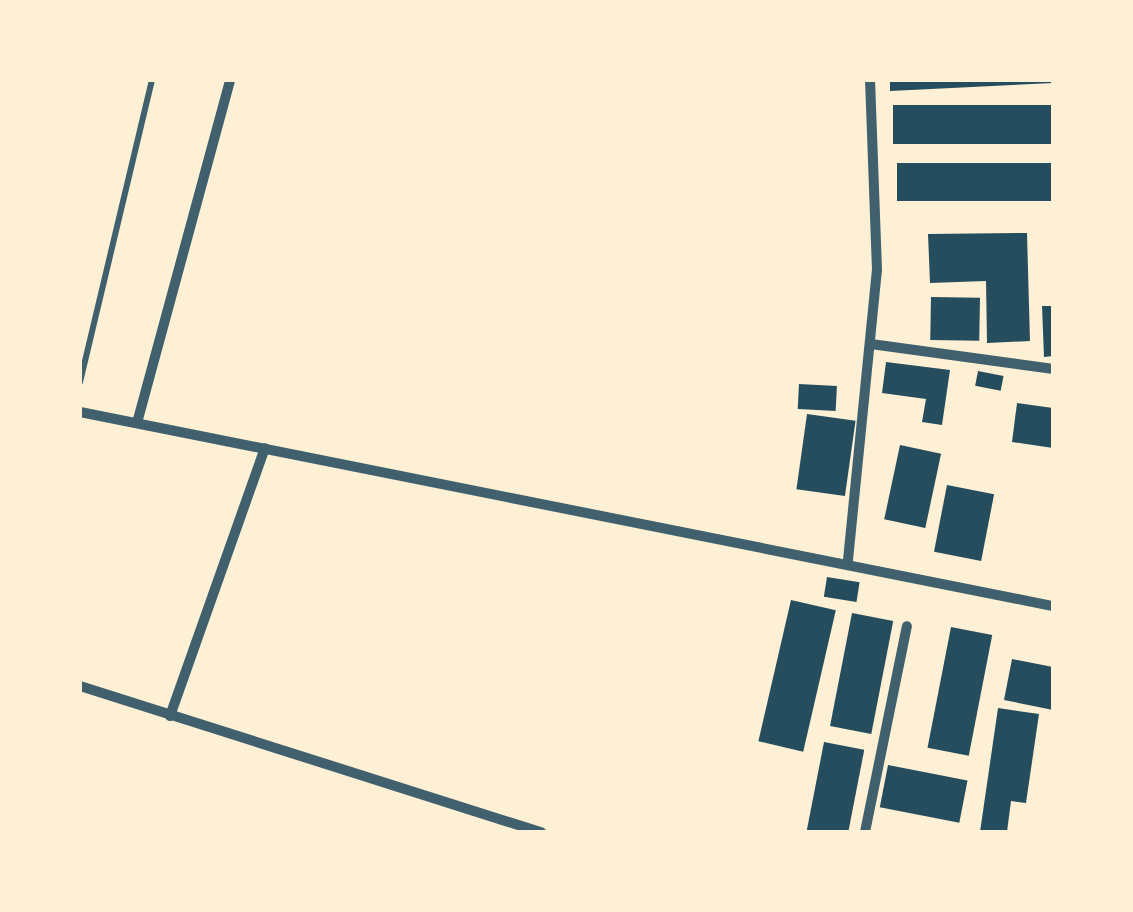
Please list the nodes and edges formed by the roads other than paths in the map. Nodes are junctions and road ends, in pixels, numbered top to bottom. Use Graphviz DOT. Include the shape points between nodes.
graph roads {
  1 [pos="152,80"];
  2 [pos="230,80"];
  3 [pos="870,80"];
  4 [pos="871,344"];
  5 [pos="1053,368"];
  6 [pos="80,382"];
  7 [pos="80,412"];
  8 [pos="137,423"];
  9 [pos="265,448"];
  10 [pos="848,560"];
  11 [pos="1053,606"];
  12 [pos="907,626"];
  13 [pos="80,686"];
  14 [pos="170,716"];
  15 [pos="541,832"];
  16 [pos="865,832"];
  1 -- 6 [label="lane"];
  2 -- 8 [label="street"];
  3 -- 4 [label="street" via="878,270"];
  4 -- 5 [label="street"];
  4 -- 10 [label="street"];
  7 -- 8 [label="street"];
  8 -- 9 [label="street"];
  9 -- 10 [label="street"];
  9 -- 14 [label="street"];
  10 -- 11 [label="street"];
  12 -- 16 [label="street"];
  13 -- 14 [label="street"];
  14 -- 15 [label="street"];
}
